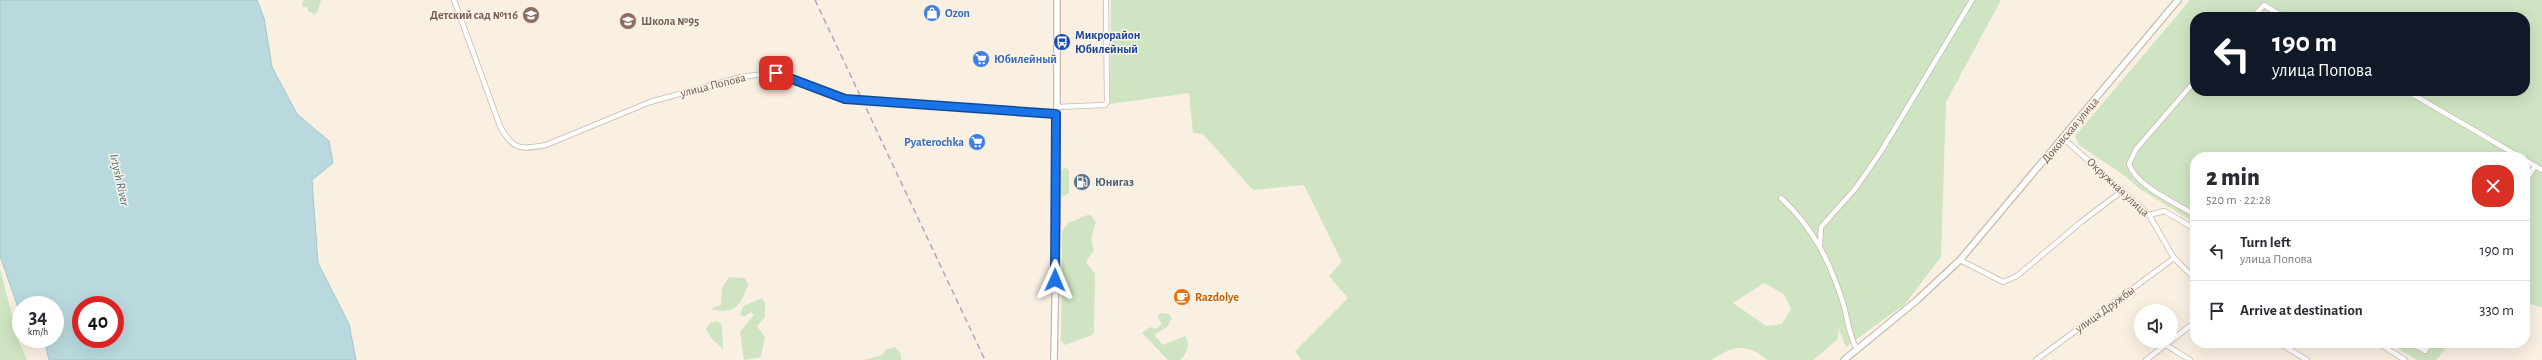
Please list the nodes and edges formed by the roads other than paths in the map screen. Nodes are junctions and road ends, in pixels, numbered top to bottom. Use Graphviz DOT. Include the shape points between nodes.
graph roads {
  1 [pos="454,0"];
  2 [pos="1057,0"];
  3 [pos="1106,0"];
  4 [pos="1972,0"];
  5 [pos="2178,0"];
  6 [pos="2258,12"];
  7 [pos="2276,12"];
  8 [pos="2190,87"];
  9 [pos="2416,96"];
  10 [pos="1056,107"];
  11 [pos="1056,114"];
  12 [pos="2063,138"];
  13 [pos="2511,152"];
  14 [pos="2530,163"];
  15 [pos="2535,166"];
  16 [pos="2542,170"];
  17 [pos="2530,174"];
  18 [pos="2122,191"];
  19 [pos="1782,198"];
  20 [pos="2190,212"];
  21 [pos="2149,215"];
  22 [pos="2190,226"];
  23 [pos="1820,244"];
  24 [pos="2174,258"];
  25 [pos="1960,260"];
  26 [pos="2190,274"];
  27 [pos="2190,326"];
  28 [pos="2178,335"];
  29 [pos="2162,348"];
  30 [pos="2171,348"];
  31 [pos="2288,348"];
  32 [pos="2386,348"];
  33 [pos="2419,348"];
  34 [pos="2427,348"];
  35 [pos="1856,350"];
  36 [pos="1054,360"];
  37 [pos="1844,360"];
  38 [pos="2036,360"];
  39 [pos="2146,360"];
  40 [pos="2190,360"];
  41 [pos="2308,360"];
  42 [pos="2405,360"];
  1 -- 11 [label="street, улица Попова" via="500,126 510,143 517,147 546,145 656,100 735,79 776,73 845,99"];
  2 -- 10 [label="street"];
  3 -- 10 [label="street" via="1107,102 1105,105"];
  4 -- 23 [label="street" via="1880,153 1855,189 1822,227"];
  5 -- 12 [label="street, Доковская улица"];
  6 -- 7 [label="street" via="2264,5"];
  8 -- 20 [label="street" via="2136,149 2129,164 2137,177"];
  9 -- 13 [label="street"];
  10 -- 11 [label="street"];
  11 -- 36 [label="street"];
  12 -- 18 [label="street, Окружная улица"];
  12 -- 25 [label="street, Доковская улица"];
  14 -- 15 [label="street"];
  15 -- 16 [label="street"];
  15 -- 17 [label="street"];
  18 -- 21 [label="street, Окружная улица"];
  18 -- 25 [label="street" via="2017,276 2003,282"];
  19 -- 23 [label="street" via="1800,215"];
  21 -- 22 [label="street" via="2164,211"];
  21 -- 24 [label="street, Окружная улица"];
  23 -- 35 [label="street" via="1835,277 1845,309 1849,335"];
  24 -- 26 [label="street, Окружная улица"];
  24 -- 38 [label="street, улица Дружбы"];
  25 -- 35 [label="street, Доковская улица" via="1916,302"];
  27 -- 28 [label="street"];
  29 -- 39 [label="street"];
  30 -- 40 [label="street"];
  31 -- 41 [label="street"];
  32 -- 42 [label="street"];
  33 -- 34 [label="street" via="2425,352"];
  35 -- 37 [label="street, Доковская улица"];
}
